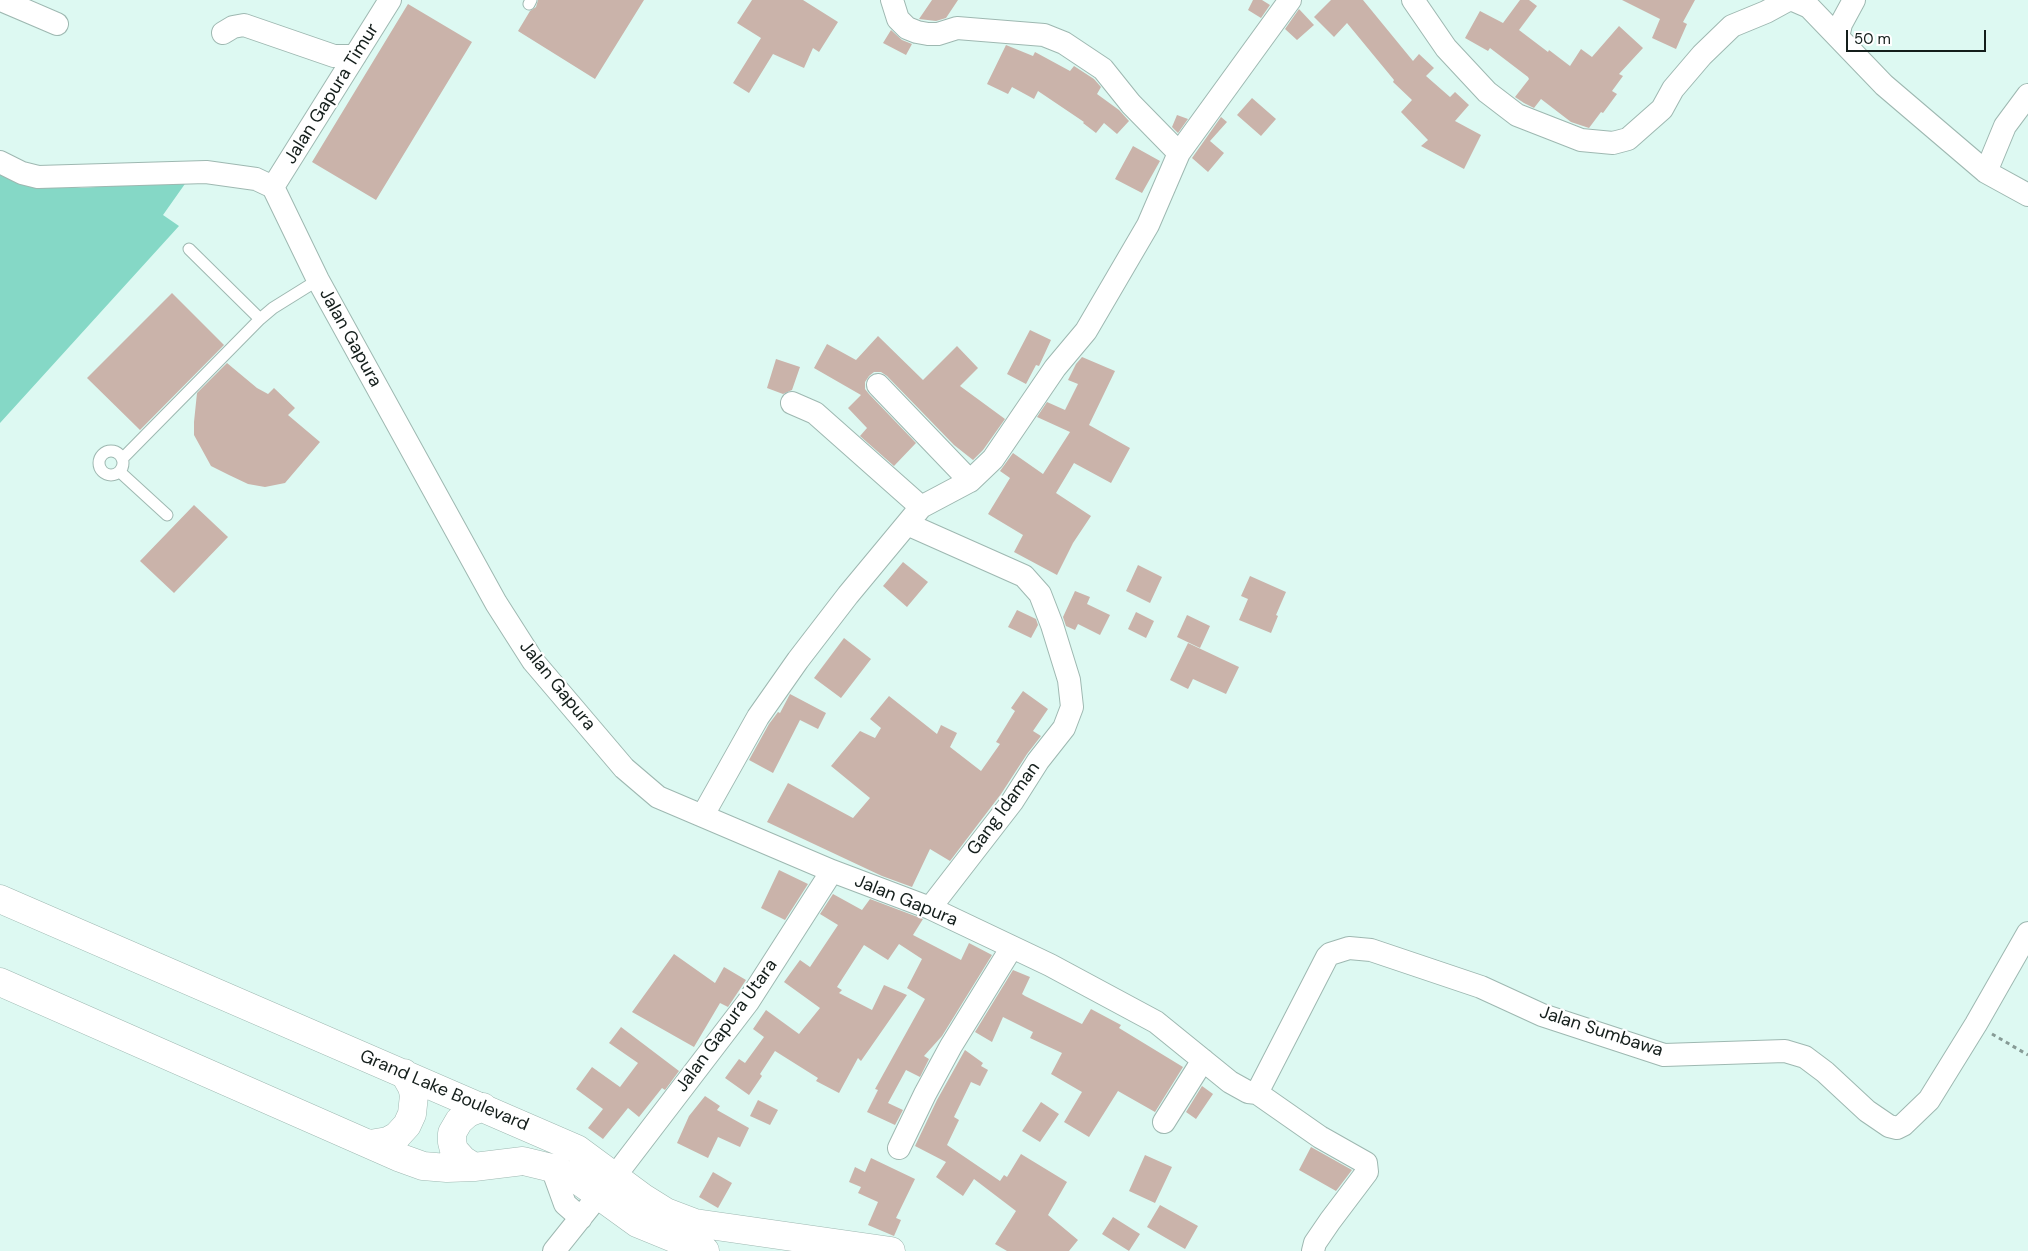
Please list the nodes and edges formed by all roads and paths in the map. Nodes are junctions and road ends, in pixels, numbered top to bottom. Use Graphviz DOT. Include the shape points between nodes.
graph roads {
  1 [pos="1,0"];
  2 [pos="390,0"];
  3 [pos="892,0"];
  4 [pos="1290,0"];
  5 [pos="1414,0"];
  6 [pos="1788,0"];
  7 [pos="1793,0"];
  8 [pos="1854,0"];
  9 [pos="58,24"];
  10 [pos="223,32"];
  11 [pos="1838,37"];
  12 [pos="355,56"];
  13 [pos="2028,95"];
  14 [pos="1179,153"];
  15 [pos="0,162"];
  16 [pos="1986,172"];
  17 [pos="273,187"];
  18 [pos="2028,195"];
  19 [pos="189,249"];
  20 [pos="318,280"];
  21 [pos="260,319"];
  22 [pos="878,385"];
  23 [pos="792,403"];
  24 [pos="122,459"];
  25 [pos="120,472"];
  26 [pos="970,481"];
  27 [pos="921,507"];
  28 [pos="167,515"];
  29 [pos="907,524"];
  30 [pos="703,815"];
  31 [pos="832,871"];
  32 [pos="0,899"];
  33 [pos="930,908"];
  34 [pos="2028,933"];
  35 [pos="1012,947"];
  36 [pos="0,982"];
  37 [pos="1976,1024"];
  38 [pos="2028,1055"];
  39 [pos="1203,1060"];
  40 [pos="404,1073"];
  41 [pos="1257,1093"];
  42 [pos="483,1107"];
  43 [pos="1164,1122"];
  44 [pos="370,1144"];
  45 [pos="899,1148"];
  46 [pos="474,1167"];
  47 [pos="552,1168"];
  48 [pos="607,1186"];
  49 [pos="581,1218"];
  50 [pos="554,1251"];
  51 [pos="705,1251"];
  52 [pos="890,1251"];
  53 [pos="1313,1251"];
  1 -- 9 [label="street"];
  2 -- 12 [label="street, Jalan Gapura Timur"];
  3 -- 14 [label="street" via="898,20 917,32 928,34 957,28 1044,35 1059,41 1103,69 1131,104"];
  4 -- 14 [label="street"];
  5 -- 6 [label="street" via="1446,48 1488,92 1517,115 1581,140 1613,143 1628,139 1662,109 1673,89 1732,26"];
  7 -- 11 [label="street" via="1809,7"];
  8 -- 11 [label="street"];
  10 -- 12 [label="street" via="244,25 334,56"];
  11 -- 16 [label="street" via="1884,85"];
  12 -- 17 [label="street, Jalan Gapura Timur"];
  13 -- 16 [label="street" via="2005,126"];
  14 -- 26 [label="street" via="1148,225 1086,330 1055,368 993,459"];
  15 -- 17 [label="street" via="38,177 206,172 256,179"];
  16 -- 18 [label="street"];
  17 -- 20 [label="street, Jalan Gapura"];
  19 -- 21 [label="lane"];
  20 -- 21 [label="lane"];
  20 -- 30 [label="street, Jalan Gapura" via="491,594 533,661 624,768 658,797"];
  21 -- 24 [label="lane"];
  22 -- 26 [label="street"];
  23 -- 27 [label="street" via="815,413"];
  24 -- 25 [label="lane"];
  24 -- 25 [label="lane" via="114,452 108,452 99,460 102,472 114,475"];
  25 -- 28 [label="lane"];
  26 -- 27 [label="street"];
  27 -- 29 [label="street"];
  29 -- 30 [label="street" via="848,595 758,717"];
  29 -- 33 [label="street, Gang Idaman" via="1024,576 1040,594 1052,625 1069,680 1072,707 1064,728 1012,802"];
  30 -- 31 [label="street, Jalan Gapura"];
  31 -- 33 [label="street, Jalan Gapura"];
  31 -- 48 [label="street, Jalan Gapura Utara" via="748,1002"];
  32 -- 40 [label="street, Grand Lake Boulevard"];
  33 -- 35 [label="street, Jalan Gapura"];
  34 -- 37 [label="street, Jalan Sumbawa"];
  35 -- 39 [label="street, Jalan Gapura" via="1156,1022"];
  35 -- 45 [label="street" via="951,1046"];
  36 -- 44 [label="street, Grand Lake Boulevard"];
  37 -- 38 [label="path"];
  37 -- 41 [label="street, Jalan Sumbawa" via="1929,1100 1897,1128 1867,1110 1805,1057 1785,1051 1664,1055 1542,1015 1480,987 1380,953 1349,948 1327,957"];
  39 -- 41 [label="street, Jalan Gapura" via="1230,1082"];
  39 -- 43 [label="street"];
  40 -- 42 [label="street, Grand Lake Boulevard"];
  40 -- 44 [label="street" via="414,1095 407,1125 398,1136"];
  41 -- 53 [label="street, Jalan Gapura" via="1320,1137 1366,1163 1367,1172 1330,1221"];
  42 -- 46 [label="street" via="458,1121 452,1133 454,1150"];
  42 -- 48 [label="street, Grand Lake Boulevard" via="577,1149"];
  44 -- 46 [label="street, Grand Lake Boulevard" via="423,1166"];
  46 -- 47 [label="street, Grand Lake Boulevard" via="523,1161"];
  47 -- 48 [label="street, Grand Lake Boulevard" via="579,1181"];
  47 -- 49 [label="street" via="565,1204"];
  48 -- 49 [label="street, Jalan Gapura Utara"];
  48 -- 51 [label="street, Grand Lake Boulevard" via="637,1224"];
  48 -- 52 [label="street, Grand Lake Boulevard" via="642,1198 695,1223"];
  49 -- 50 [label="street, Jalan Gapura Utara"];
}
